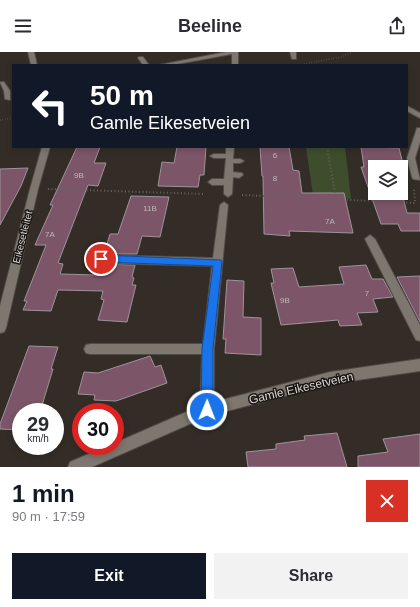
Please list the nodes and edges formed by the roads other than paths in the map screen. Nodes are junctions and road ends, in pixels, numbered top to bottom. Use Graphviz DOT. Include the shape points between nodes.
graph roads {
  1 [pos="31,52"];
  2 [pos="236,52"];
  3 [pos="141,58"];
  4 [pos="189,63"];
  5 [pos="34,64"];
  6 [pos="145,64"];
  7 [pos="165,64"];
  8 [pos="235,64"];
  9 [pos="2,83"];
  10 [pos="7,93"];
  11 [pos="408,109"];
  12 [pos="420,116"];
  13 [pos="420,130"];
  14 [pos="46,148"];
  15 [pos="230,148"];
  16 [pos="214,156"];
  17 [pos="229,159"];
  18 [pos="240,161"];
  19 [pos="239,175"];
  20 [pos="420,177"];
  21 [pos="228,178"];
  22 [pos="212,182"];
  23 [pos="228,194"];
  24 [pos="224,206"];
  25 [pos="370,239"];
  26 [pos="101,259"];
  27 [pos="218,262"];
  28 [pos="0,328"];
  29 [pos="420,336"];
  30 [pos="208,348"];
  31 [pos="90,349"];
  32 [pos="420,365"];
  33 [pos="207,410"];
  34 [pos="75,467"];
  1 -- 5 [label="street"];
  2 -- 4 [label="street" via="201,56"];
  2 -- 8 [label="street"];
  3 -- 6 [label="street"];
  4 -- 7 [label="street" via="175,60"];
  9 -- 10 [label="street"];
  11 -- 12 [label="street"];
  13 -- 20 [label="street" via="410,158 416,177"];
  14 -- 28 [label="street, Eikesetleitet"];
  15 -- 17 [label="street"];
  16 -- 17 [label="street"];
  17 -- 18 [label="street"];
  17 -- 21 [label="street"];
  19 -- 21 [label="street"];
  21 -- 22 [label="street"];
  21 -- 23 [label="street"];
  24 -- 27 [label="street"];
  25 -- 29 [label="street"];
  26 -- 27 [label="street"];
  27 -- 30 [label="street"];
  30 -- 31 [label="street"];
  30 -- 33 [label="street"];
  32 -- 33 [label="street, Gamle Eikesetveien" via="330,378"];
  33 -- 34 [label="street, Gamle Eikesetveien"];
}
